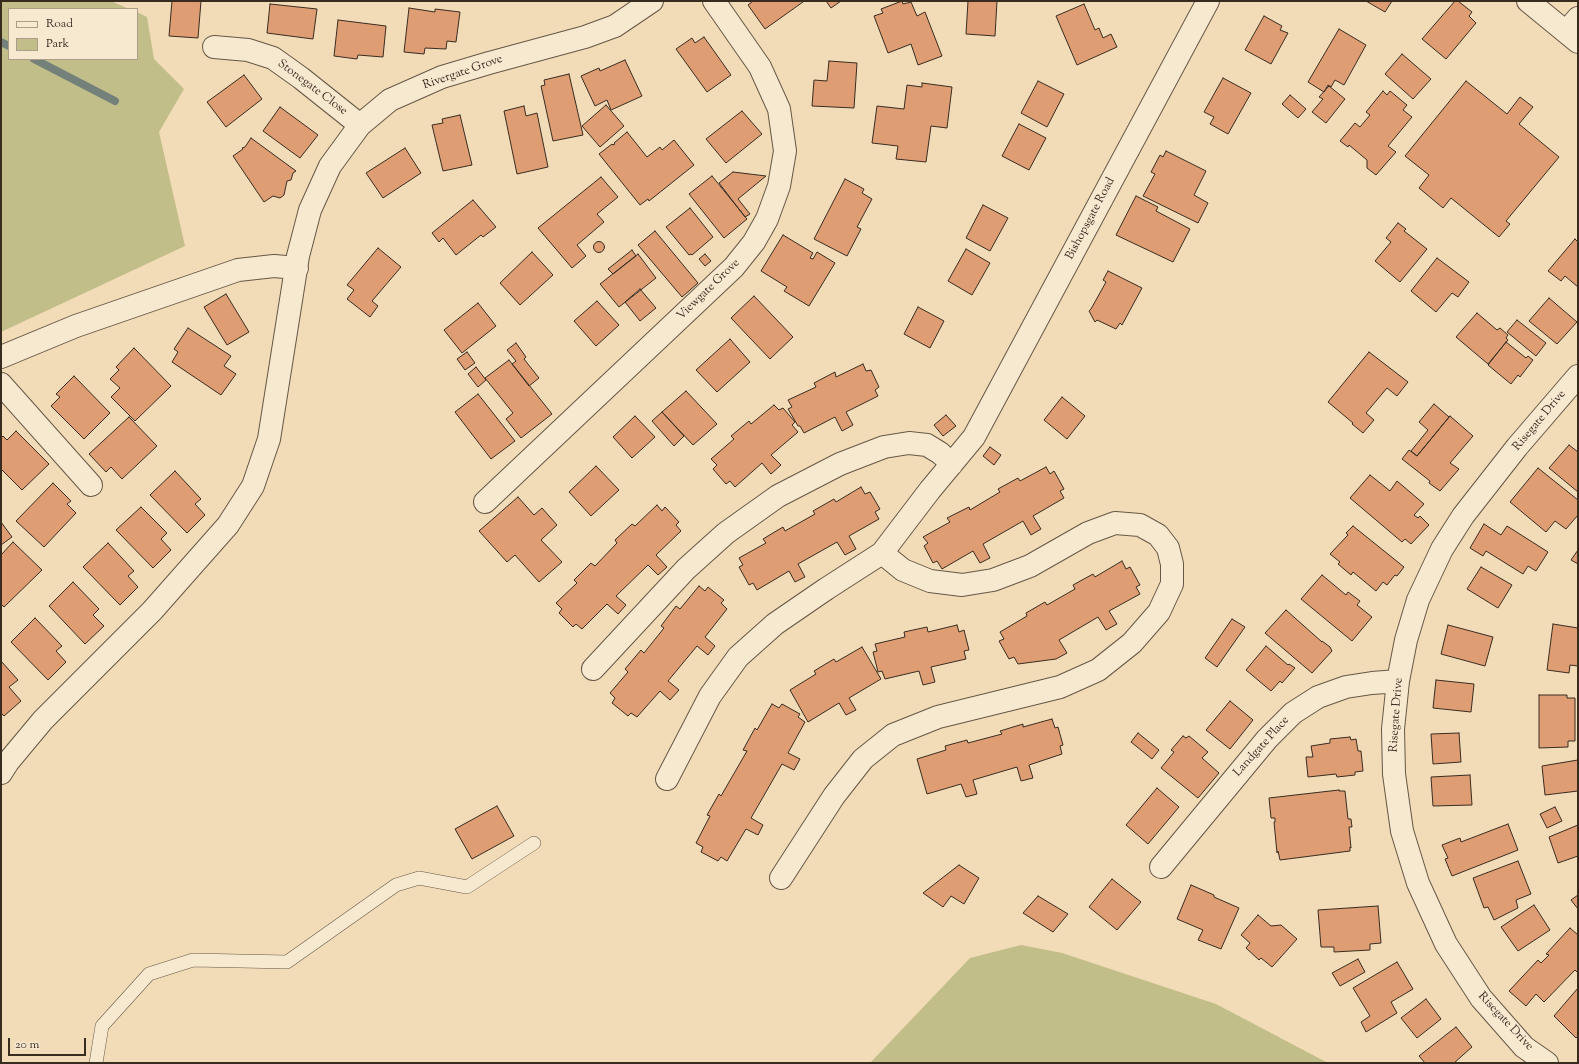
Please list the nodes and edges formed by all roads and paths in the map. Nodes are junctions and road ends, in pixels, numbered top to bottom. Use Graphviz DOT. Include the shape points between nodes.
graph roads {
  1 [pos="652,1"];
  2 [pos="714,1"];
  3 [pos="1208,1"];
  4 [pos="1528,1"];
  5 [pos="1574,30"];
  6 [pos="214,46"];
  7 [pos="360,125"];
  8 [pos="297,268"];
  9 [pos="1,356"];
  10 [pos="1578,376"];
  11 [pos="1,384"];
  12 [pos="952,464"];
  13 [pos="91,485"];
  14 [pos="485,502"];
  15 [pos="882,553"];
  16 [pos="594,669"];
  17 [pos="1398,681"];
  18 [pos="1,774"];
  19 [pos="667,779"];
  20 [pos="534,843"];
  21 [pos="1161,867"];
  22 [pos="781,878"];
  23 [pos="96,1063"];
  24 [pos="1546,1063"];
  1 -- 7 [label="street, Rivergate Grove" via="615,26 586,37 442,77 390,100"];
  2 -- 14 [label="street, Viewgate Grove" via="760,67 779,109 785,151 779,186 767,219 754,242 734,267"];
  3 -- 12 [label="street, Bishopsgate Road" via="974,437"];
  4 -- 5 [label="street"];
  6 -- 7 [label="street, Stonegate Close" via="248,50 273,58"];
  7 -- 8 [label="street, Rivergate Grove" via="330,166 310,210"];
  8 -- 9 [label="street" via="274,266 238,270 76,326"];
  8 -- 18 [label="street, Rivergate Grove" via="269,439 253,486 228,525 152,611 43,720"];
  10 -- 17 [label="street, Risegate Drive" via="1517,447 1463,516 1442,549 1418,600 1406,640"];
  11 -- 13 [label="street"];
  12 -- 15 [label="street, Bishopsgate Road"];
  12 -- 16 [label="street" via="928,445 909,443 884,447 840,464 778,496 726,534 686,569"];
  15 -- 19 [label="street" via="775,624 738,657 710,696"];
  15 -- 22 [label="street" via="903,570 930,581 962,585 993,580 1030,566 1088,533 1115,523 1140,525 1158,535 1168,548 1172,564 1172,584 1159,612 1137,638 1098,670 1060,687 938,717 894,735 863,759 834,796"];
  17 -- 21 [label="street, Landgate Place" via="1346,687 1318,697 1293,713 1267,739"];
  17 -- 24 [label="street, Risegate Drive" via="1393,729 1394,774 1402,831 1418,883 1446,944 1481,998 1524,1047"];
  20 -- 23 [label="lane" via="466,887 419,878 396,885 287,962 193,960 149,974 102,1026"];
}
